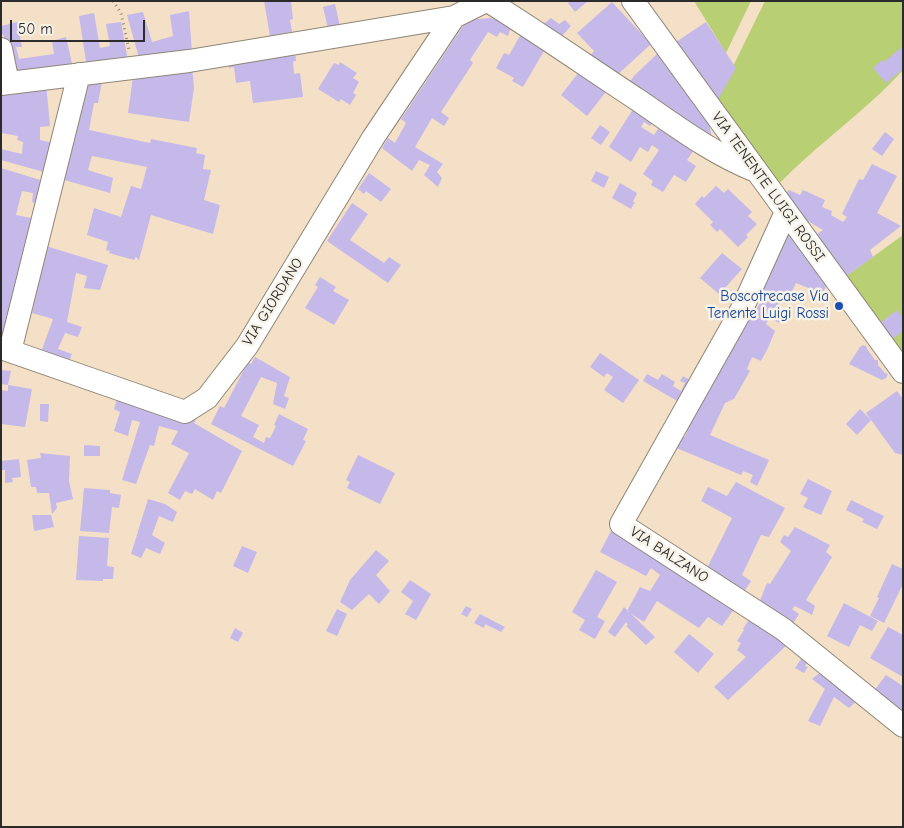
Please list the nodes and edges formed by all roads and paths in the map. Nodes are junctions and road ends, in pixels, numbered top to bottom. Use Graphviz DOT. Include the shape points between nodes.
graph roads {
  1 [pos="113,1"];
  2 [pos="487,1"];
  3 [pos="634,1"];
  4 [pos="454,17"];
  5 [pos="1,48"];
  6 [pos="134,68"];
  7 [pos="79,74"];
  8 [pos="5,84"];
  9 [pos="757,172"];
  10 [pos="786,212"];
  11 [pos="6,350"];
  12 [pos="903,372"];
  13 [pos="903,726"];
  1 -- 6 [label="path" via="121,13"];
  2 -- 4 [label="street"];
  2 -- 9 [label="street" via="698,141"];
  3 -- 9 [label="street, VIA TENENTE LUIGI ROSSI"];
  4 -- 6 [label="street"];
  4 -- 11 [label="street, VIA GIORDANO" via="373,138 247,346 207,398 185,412"];
  5 -- 8 [label="street"];
  6 -- 7 [label="street"];
  7 -- 8 [label="street"];
  7 -- 11 [label="street"];
  9 -- 10 [label="street, VIA TENENTE LUIGI ROSSI"];
  10 -- 12 [label="street, VIA TENENTE LUIGI ROSSI"];
  10 -- 13 [label="street, VIA BALZANO" via="742,309 621,524 784,629"];
}
